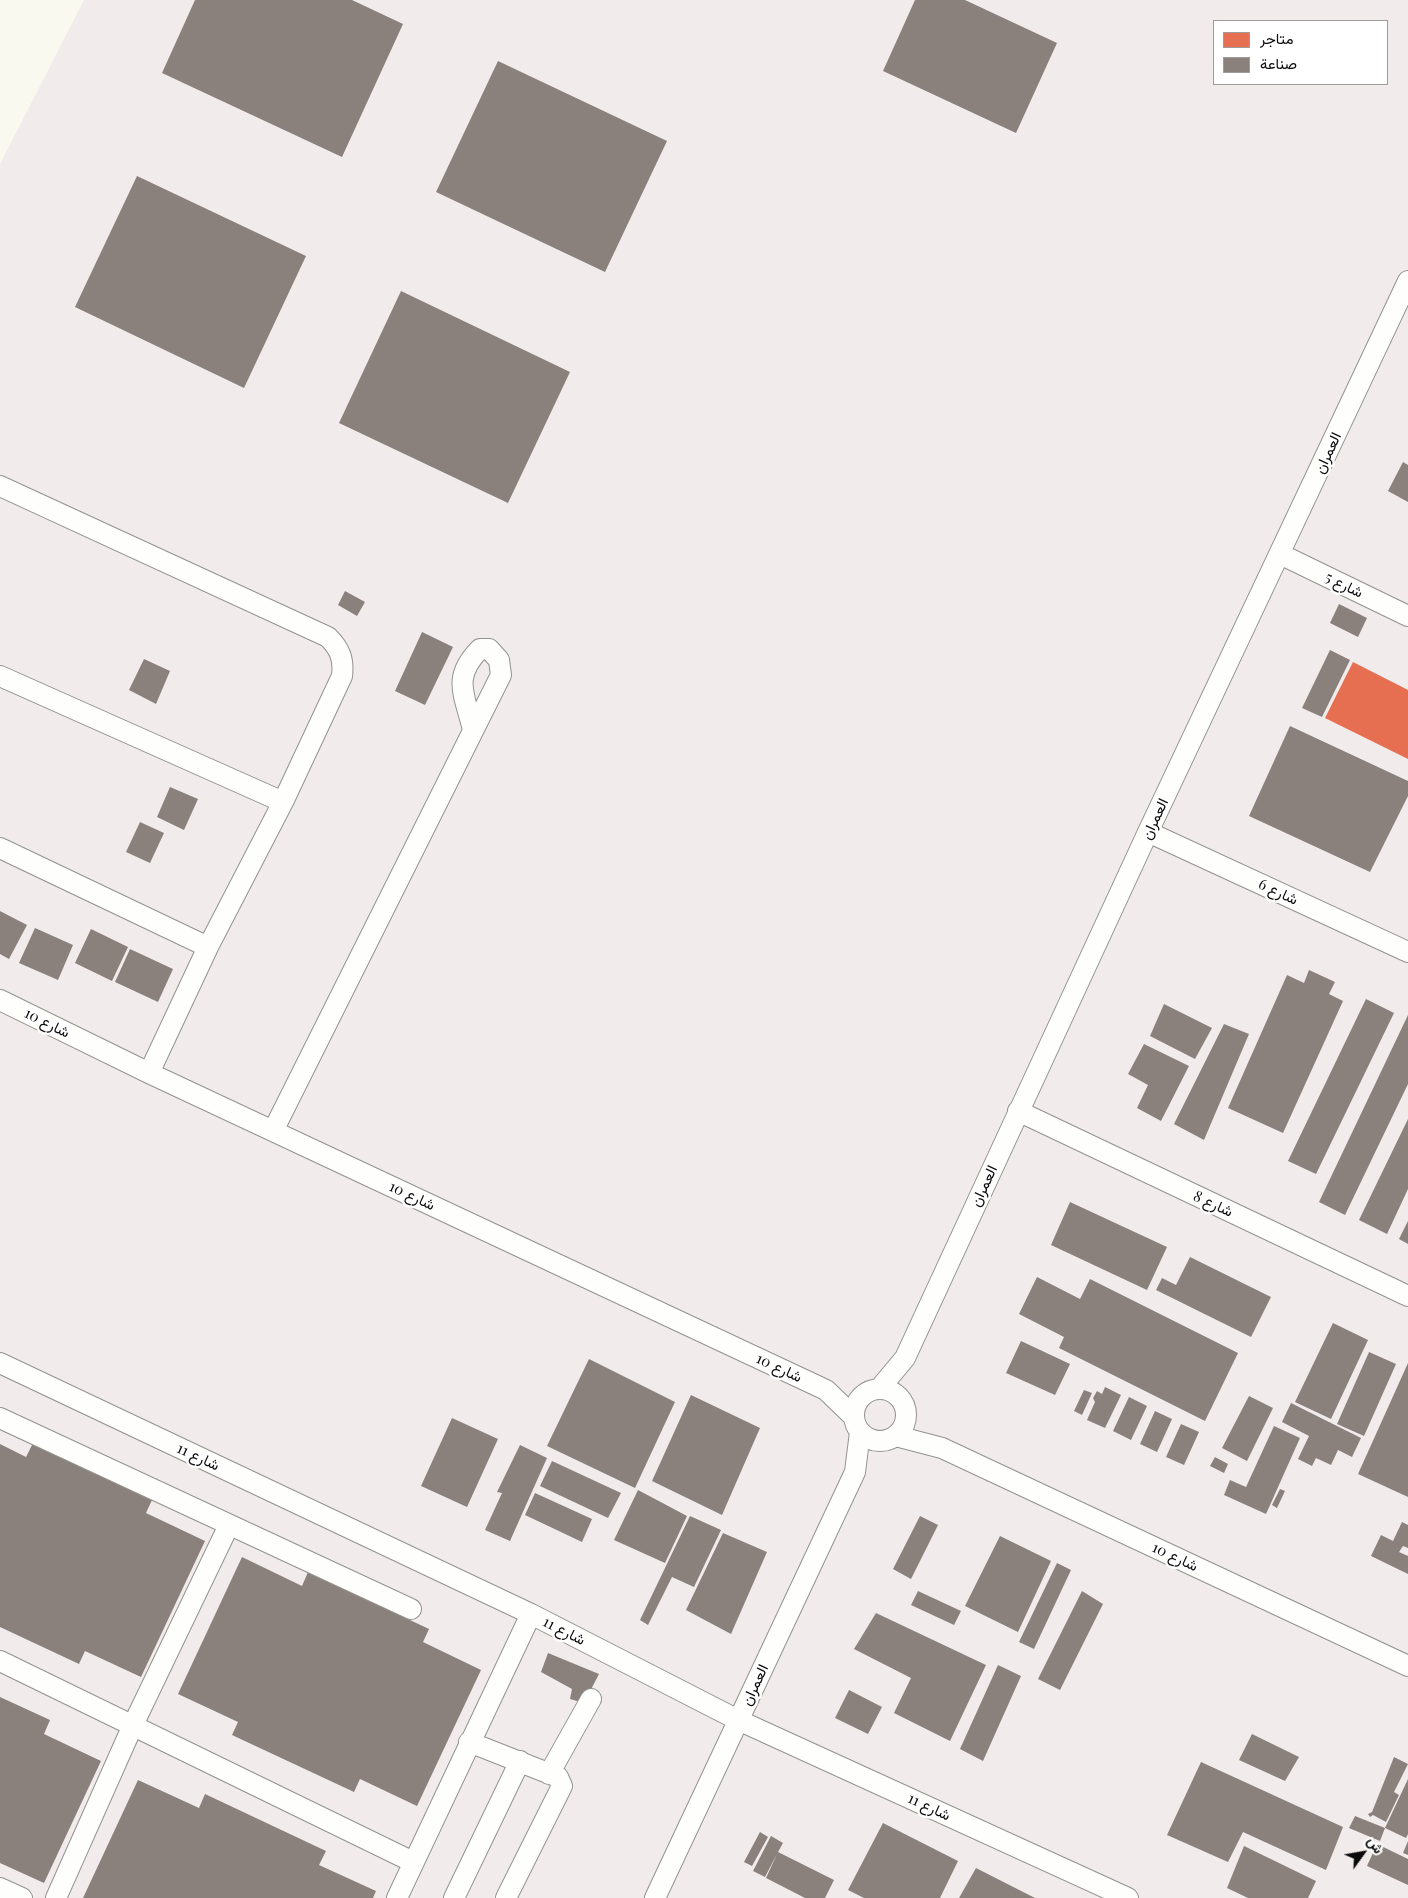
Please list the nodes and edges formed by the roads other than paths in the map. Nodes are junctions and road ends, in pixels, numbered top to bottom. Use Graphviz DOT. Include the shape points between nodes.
graph roads {
  1 [pos="1408,282"];
  2 [pos="0,486"];
  3 [pos="1280,554"];
  4 [pos="1408,616"];
  5 [pos="0,676"];
  6 [pos="473,730"];
  7 [pos="284,802"];
  8 [pos="1148,832"];
  9 [pos="0,848"];
  10 [pos="208,946"];
  11 [pos="1408,952"];
  12 [pos="0,1000"];
  13 [pos="149,1073"];
  14 [pos="1018,1111"];
  15 [pos="273,1131"];
  16 [pos="1408,1296"];
  17 [pos="905,1358"];
  18 [pos="0,1363"];
  19 [pos="826,1390"];
  20 [pos="873,1390"];
  21 [pos="905,1407"];
  22 [pos="0,1418"];
  23 [pos="857,1424"];
  24 [pos="890,1439"];
  25 [pos="942,1448"];
  26 [pos="855,1472"];
  27 [pos="229,1525"];
  28 [pos="411,1609"];
  29 [pos="531,1614"];
  30 [pos="0,1661"];
  31 [pos="1408,1666"];
  32 [pos="592,1699"];
  33 [pos="738,1720"];
  34 [pos="133,1725"];
  35 [pos="469,1742"];
  36 [pos="520,1761"];
  37 [pos="549,1774"];
  38 [pos="413,1862"];
  39 [pos="0,1888"];
  40 [pos="22,1898"];
  41 [pos="56,1898"];
  42 [pos="397,1898"];
  43 [pos="454,1898"];
  44 [pos="506,1898"];
  45 [pos="655,1898"];
  46 [pos="1128,1898"];
  1 -- 3 [label="street, العمران"];
  2 -- 7 [label="street" via="328,637 336,644 343,665 342,676"];
  3 -- 4 [label="street, شارع 5"];
  3 -- 8 [label="street, العمران"];
  5 -- 7 [label="street"];
  6 -- 15 [label="street"];
  7 -- 10 [label="street"];
  8 -- 11 [label="street, شارع 6"];
  8 -- 14 [label="street, العمران"];
  9 -- 10 [label="street"];
  10 -- 13 [label="street"];
  12 -- 13 [label="street, شارع 10"];
  13 -- 15 [label="street, شارع 10"];
  14 -- 16 [label="street, شارع 8"];
  14 -- 17 [label="street, العمران"];
  15 -- 19 [label="street, شارع 10"];
  17 -- 20 [label="street, العمران"];
  17 -- 21 [label="street, العمران"];
  18 -- 29 [label="street, شارع 11"];
  19 -- 20 [label="street, شارع 10"];
  19 -- 23 [label="street, شارع 10"];
  20 -- 21 [label="street" via="896,1394"];
  20 -- 23 [label="street" via="855,1408"];
  21 -- 24 [label="street" via="904,1426"];
  21 -- 25 [label="street, شارع 10"];
  22 -- 27 [label="street"];
  23 -- 24 [label="street" via="866,1438"];
  23 -- 26 [label="street, العمران"];
  24 -- 25 [label="street, شارع 10"];
  24 -- 26 [label="street, العمران"];
  25 -- 31 [label="street, شارع 10"];
  26 -- 33 [label="street, العمران"];
  27 -- 28 [label="street"];
  27 -- 34 [label="street"];
  29 -- 33 [label="street, شارع 11"];
  29 -- 35 [label="street"];
  30 -- 34 [label="street"];
  32 -- 37 [label="street"];
  33 -- 45 [label="street, العمران"];
  33 -- 46 [label="street, شارع 11"];
  34 -- 38 [label="street"];
  34 -- 41 [label="street"];
  35 -- 36 [label="street"];
  35 -- 38 [label="street"];
  36 -- 37 [label="street"];
  36 -- 43 [label="street"];
  37 -- 44 [label="street" via="558,1777 562,1786"];
  38 -- 42 [label="street"];
  39 -- 40 [label="street"];
}
